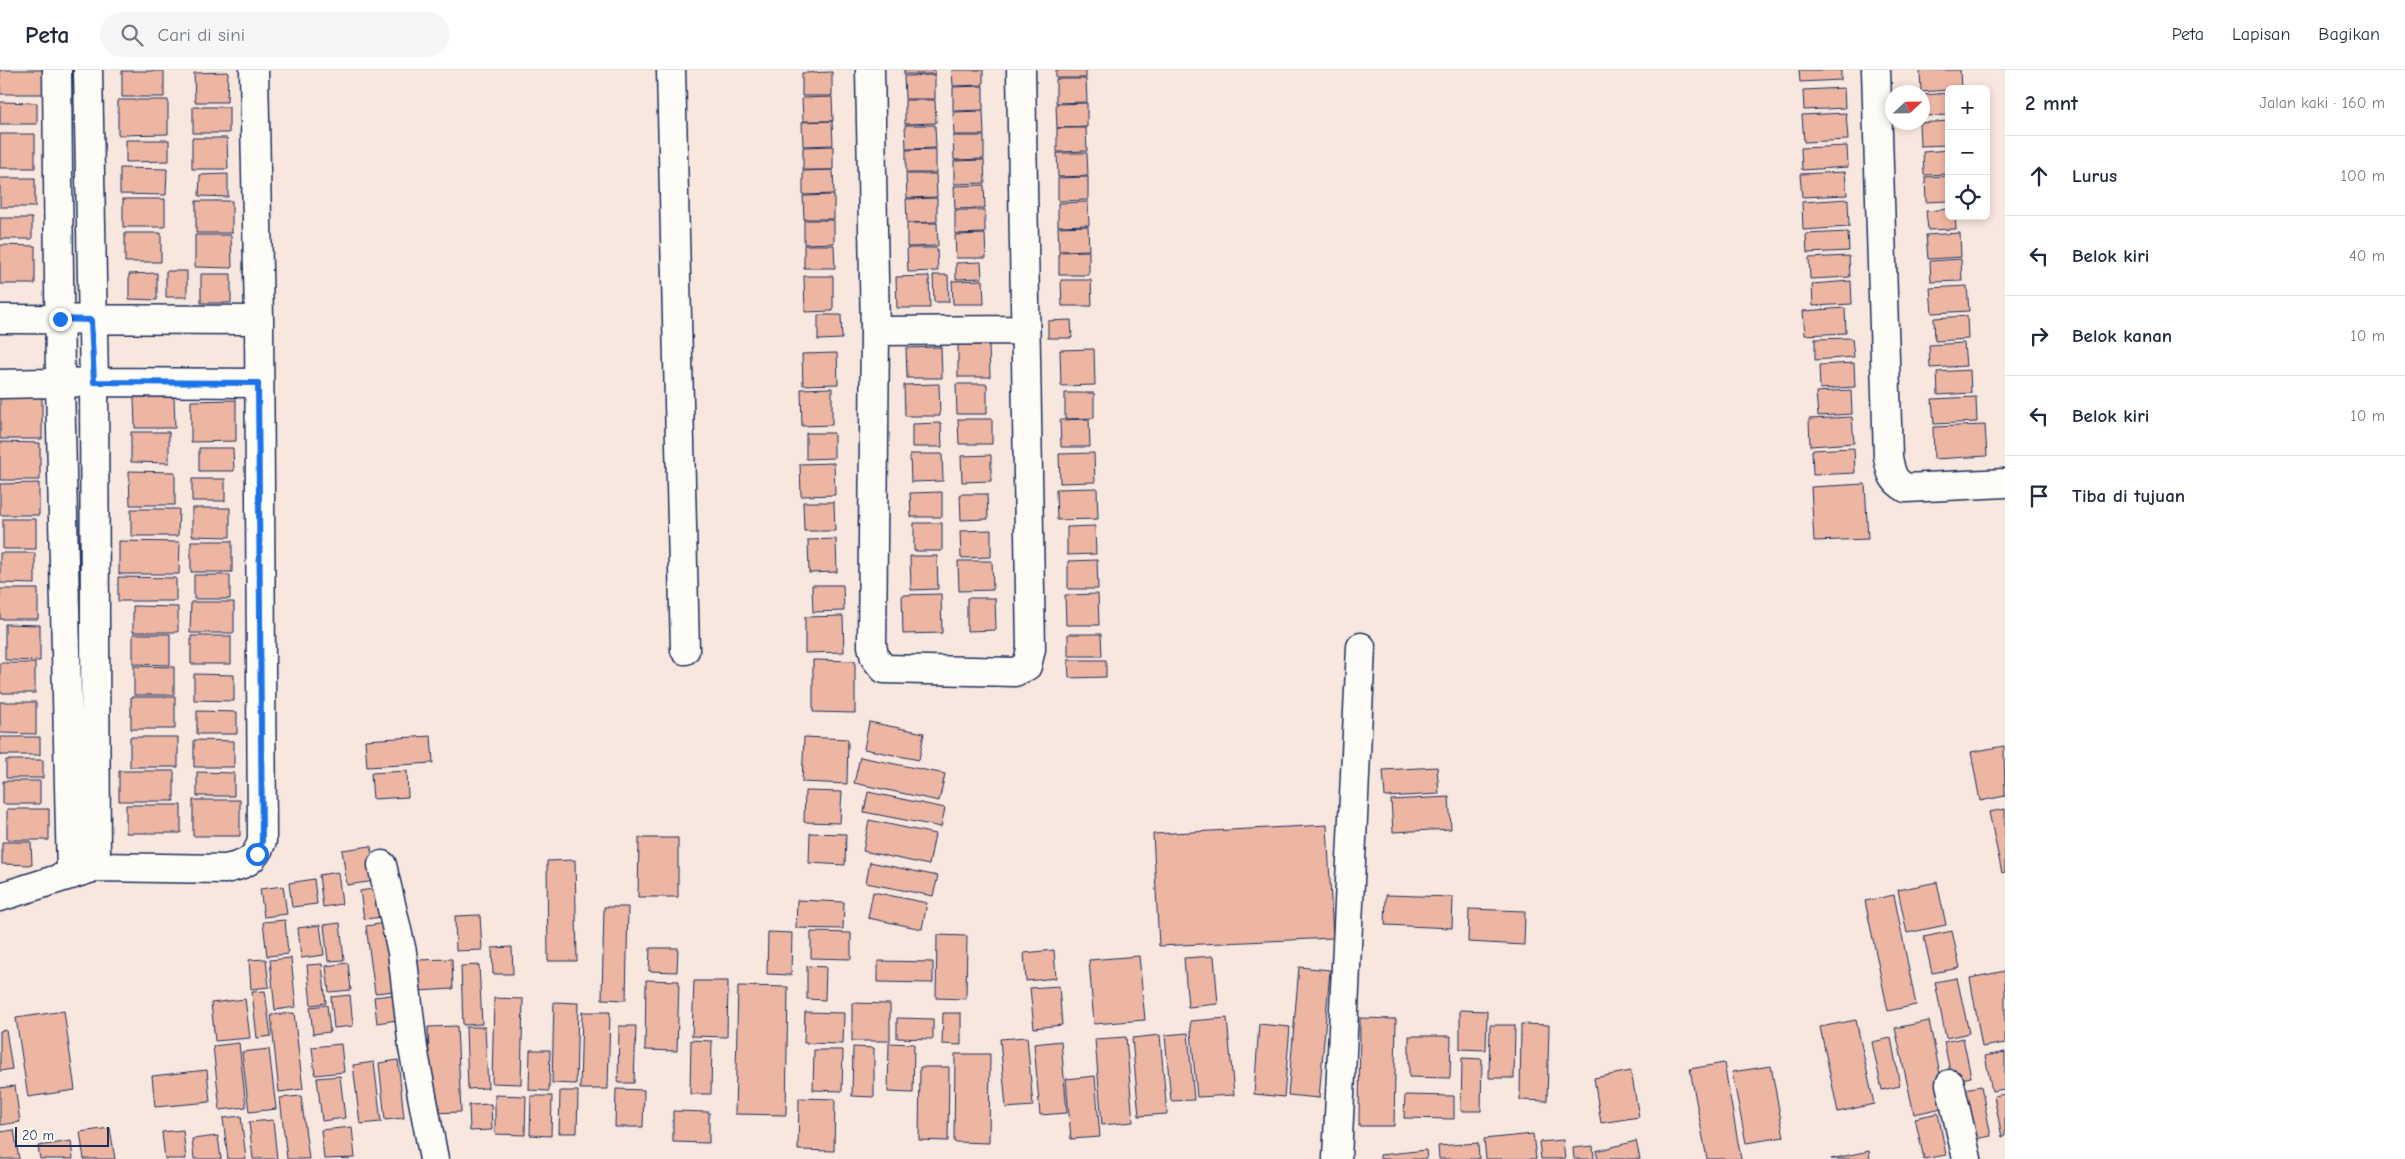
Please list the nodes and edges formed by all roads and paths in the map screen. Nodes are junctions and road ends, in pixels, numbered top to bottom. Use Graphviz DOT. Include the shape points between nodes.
graph roads {
  1 [pos="57,70"];
  2 [pos="88,70"];
  3 [pos="254,70"];
  4 [pos="671,70"];
  5 [pos="870,70"];
  6 [pos="1021,70"];
  7 [pos="1876,70"];
  8 [pos="0,319"];
  9 [pos="60,319"];
  10 [pos="91,320"];
  11 [pos="259,320"];
  12 [pos="874,330"];
  13 [pos="1025,330"];
  14 [pos="94,382"];
  15 [pos="60,383"];
  16 [pos="258,383"];
  17 [pos="0,384"];
  18 [pos="2005,483"];
  19 [pos="1361,647"];
  20 [pos="685,650"];
  21 [pos="382,865"];
  22 [pos="83,871"];
  23 [pos="0,897"];
  24 [pos="1950,1084"];
  25 [pos="434,1159"];
  26 [pos="1336,1159"];
  27 [pos="1967,1159"];
  1 -- 9 [label="street"];
  2 -- 10 [label="street"];
  3 -- 11 [label="street"];
  4 -- 20 [label="street"];
  5 -- 12 [label="street"];
  6 -- 13 [label="street"];
  7 -- 18 [label="street" via="1890,471 1896,482 1906,488"];
  8 -- 9 [label="street"];
  9 -- 10 [label="street"];
  9 -- 15 [label="street"];
  10 -- 11 [label="street"];
  10 -- 14 [label="street"];
  11 -- 16 [label="street"];
  12 -- 13 [label="street"];
  12 -- 13 [label="street" via="874,658 884,669 1015,672 1026,666 1031,649"];
  14 -- 15 [label="street"];
  14 -- 16 [label="street"];
  14 -- 22 [label="street"];
  15 -- 17 [label="street"];
  15 -- 22 [label="street"];
  16 -- 22 [label="street" via="262,841 252,860 225,870"];
  19 -- 26 [label="street"];
  21 -- 25 [label="street" via="402,952 413,1048"];
  22 -- 23 [label="street"];
  24 -- 27 [label="street"];
}
